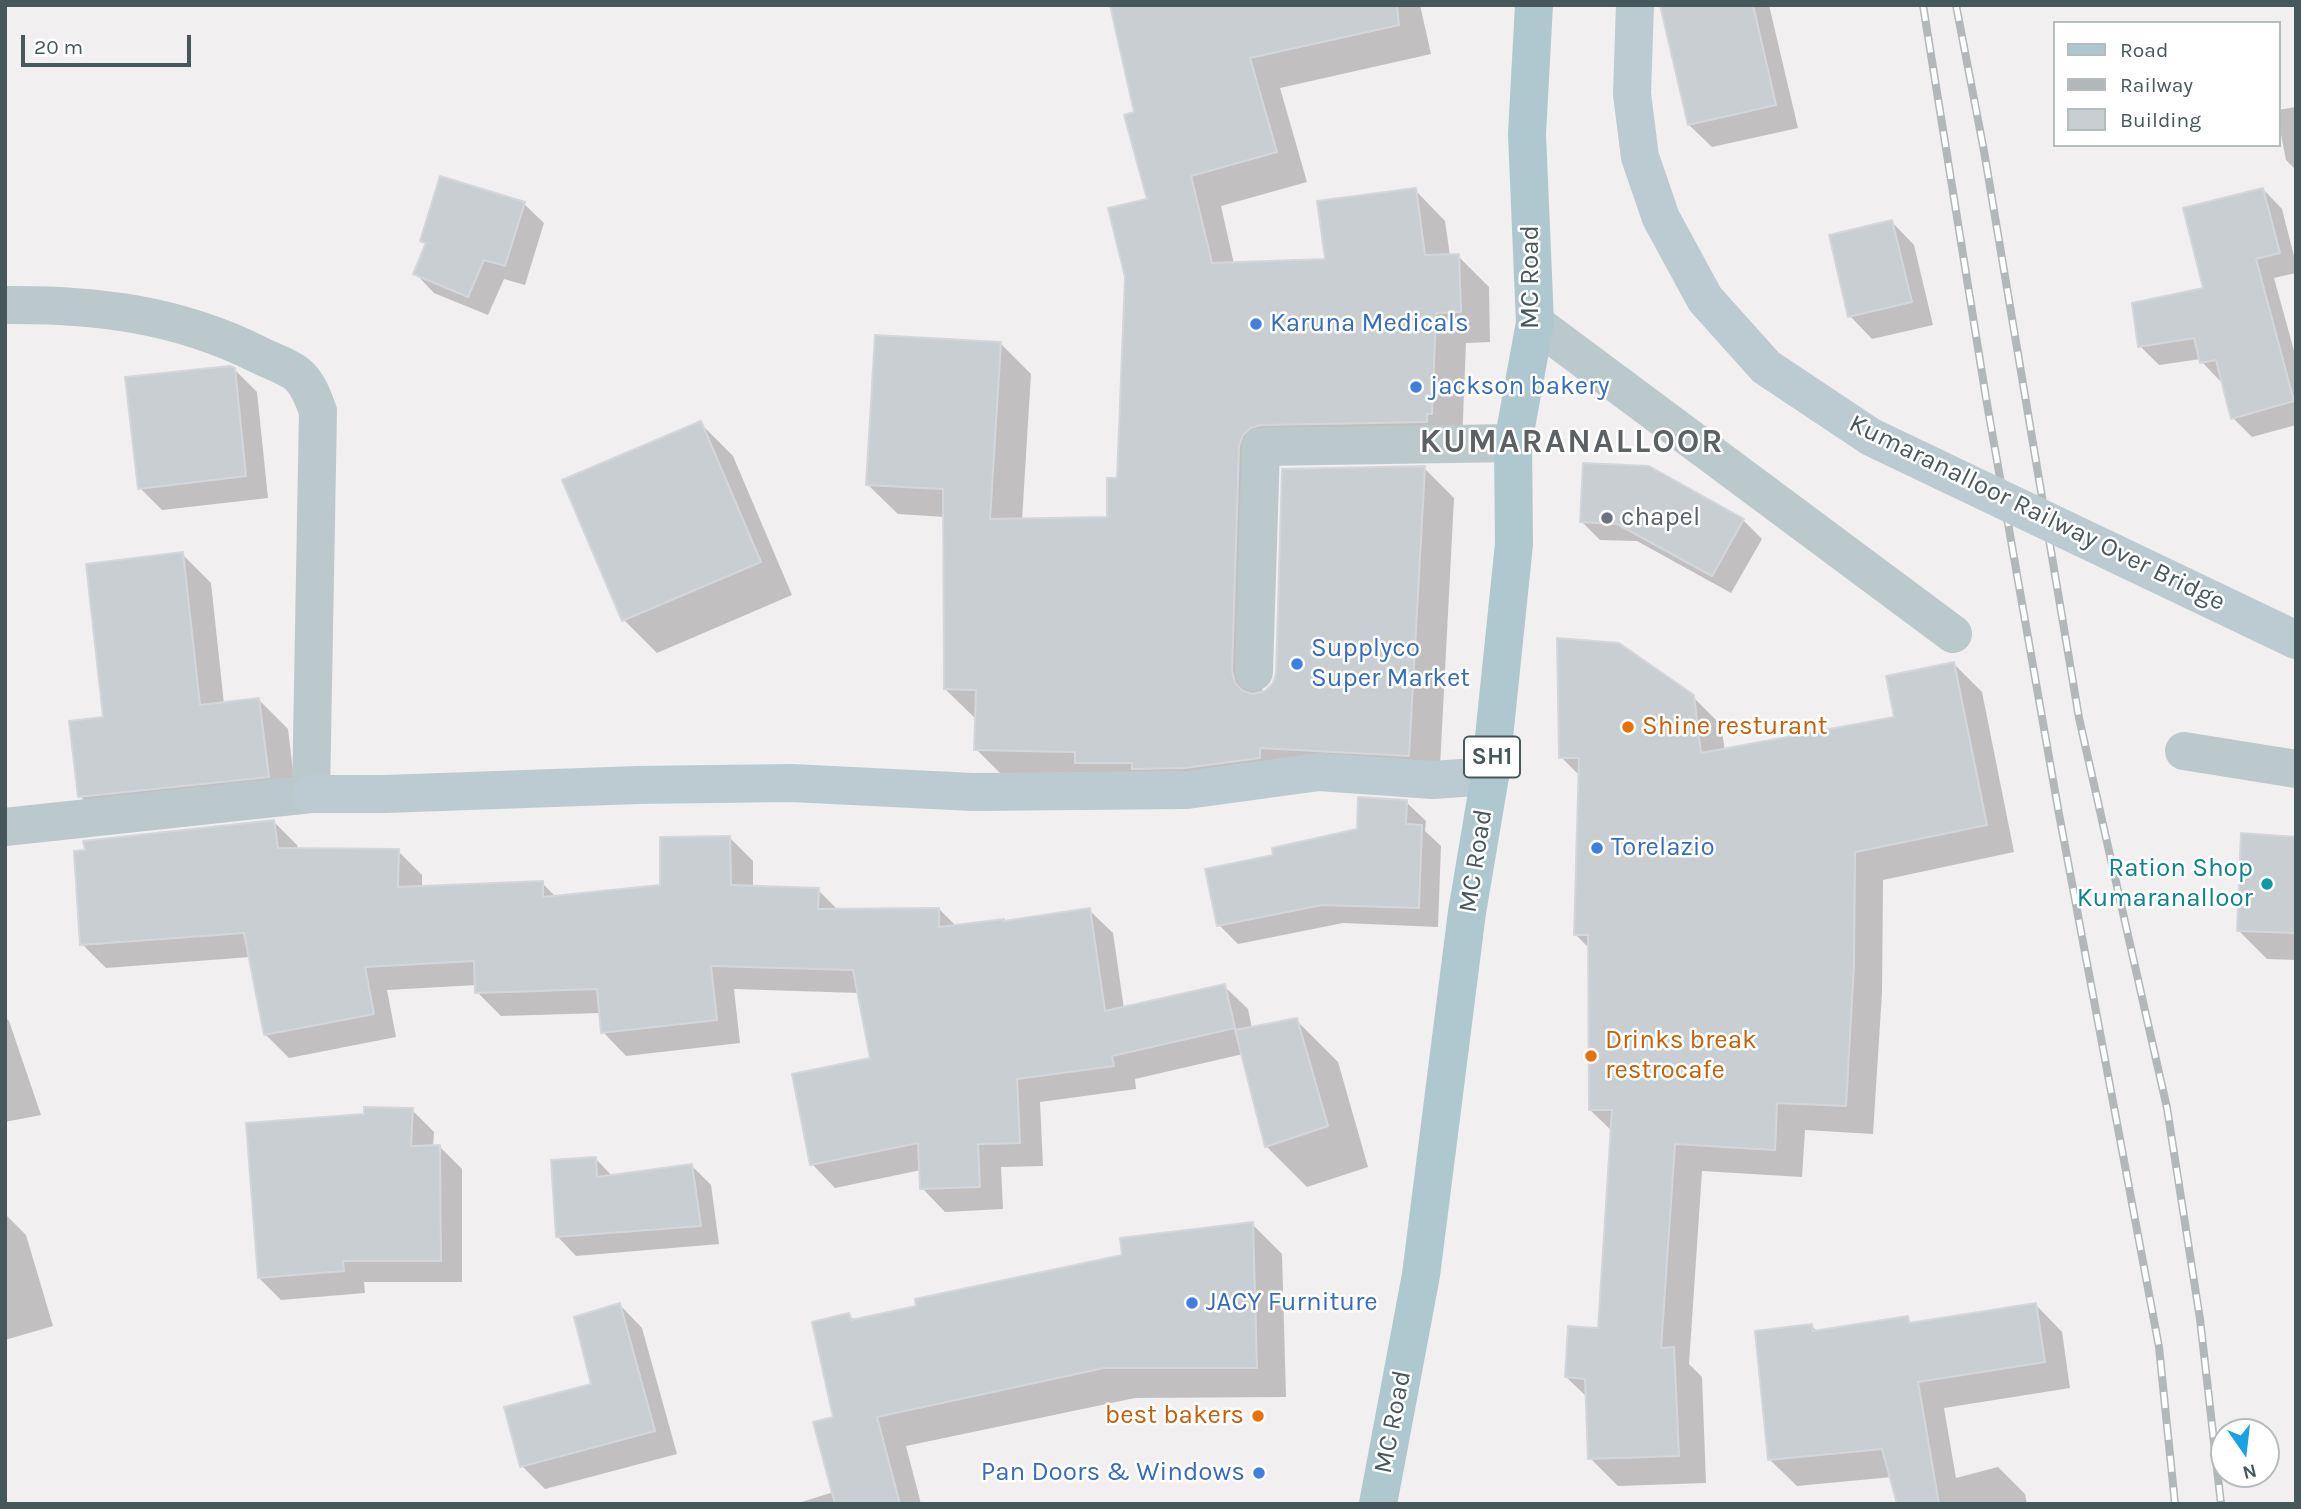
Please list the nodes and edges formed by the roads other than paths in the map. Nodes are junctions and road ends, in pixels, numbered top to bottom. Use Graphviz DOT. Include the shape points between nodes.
graph roads {
  1 [pos="1534,5"];
  2 [pos="1635,5"];
  3 [pos="5,305"];
  4 [pos="1535,323"];
  5 [pos="1513,443"];
  6 [pos="1953,634"];
  7 [pos="2296,640"];
  8 [pos="1254,672"];
  9 [pos="2185,751"];
  10 [pos="2296,769"];
  11 [pos="1490,776"];
  12 [pos="311,794"];
  13 [pos="5,827"];
  14 [pos="1378,1504"];
  1 -- 4 [label="main road, MC Road / SH1" via="1527,134"];
  2 -- 7 [label="street, Kumaranalloor Railway Over Bridge, bridge" via="1632,94 1640,157 1661,218 1705,299 1766,367 1871,437"];
  3 -- 12 [label="street" via="99,308 177,322 241,345 297,374 310,390 318,411"];
  4 -- 5 [label="main road, MC Road / SH1"];
  4 -- 6 [label="street"];
  5 -- 8 [label="street" via="1261,447"];
  5 -- 11 [label="main road, MC Road / SH1" via="1514,544"];
  9 -- 10 [label="street"];
  11 -- 12 [label="street" via="1433,780 1320,772 1187,790 973,792 791,783"];
  11 -- 14 [label="main road, MC Road / SH1" via="1467,912 1421,1275"];
  12 -- 13 [label="street"];
}
